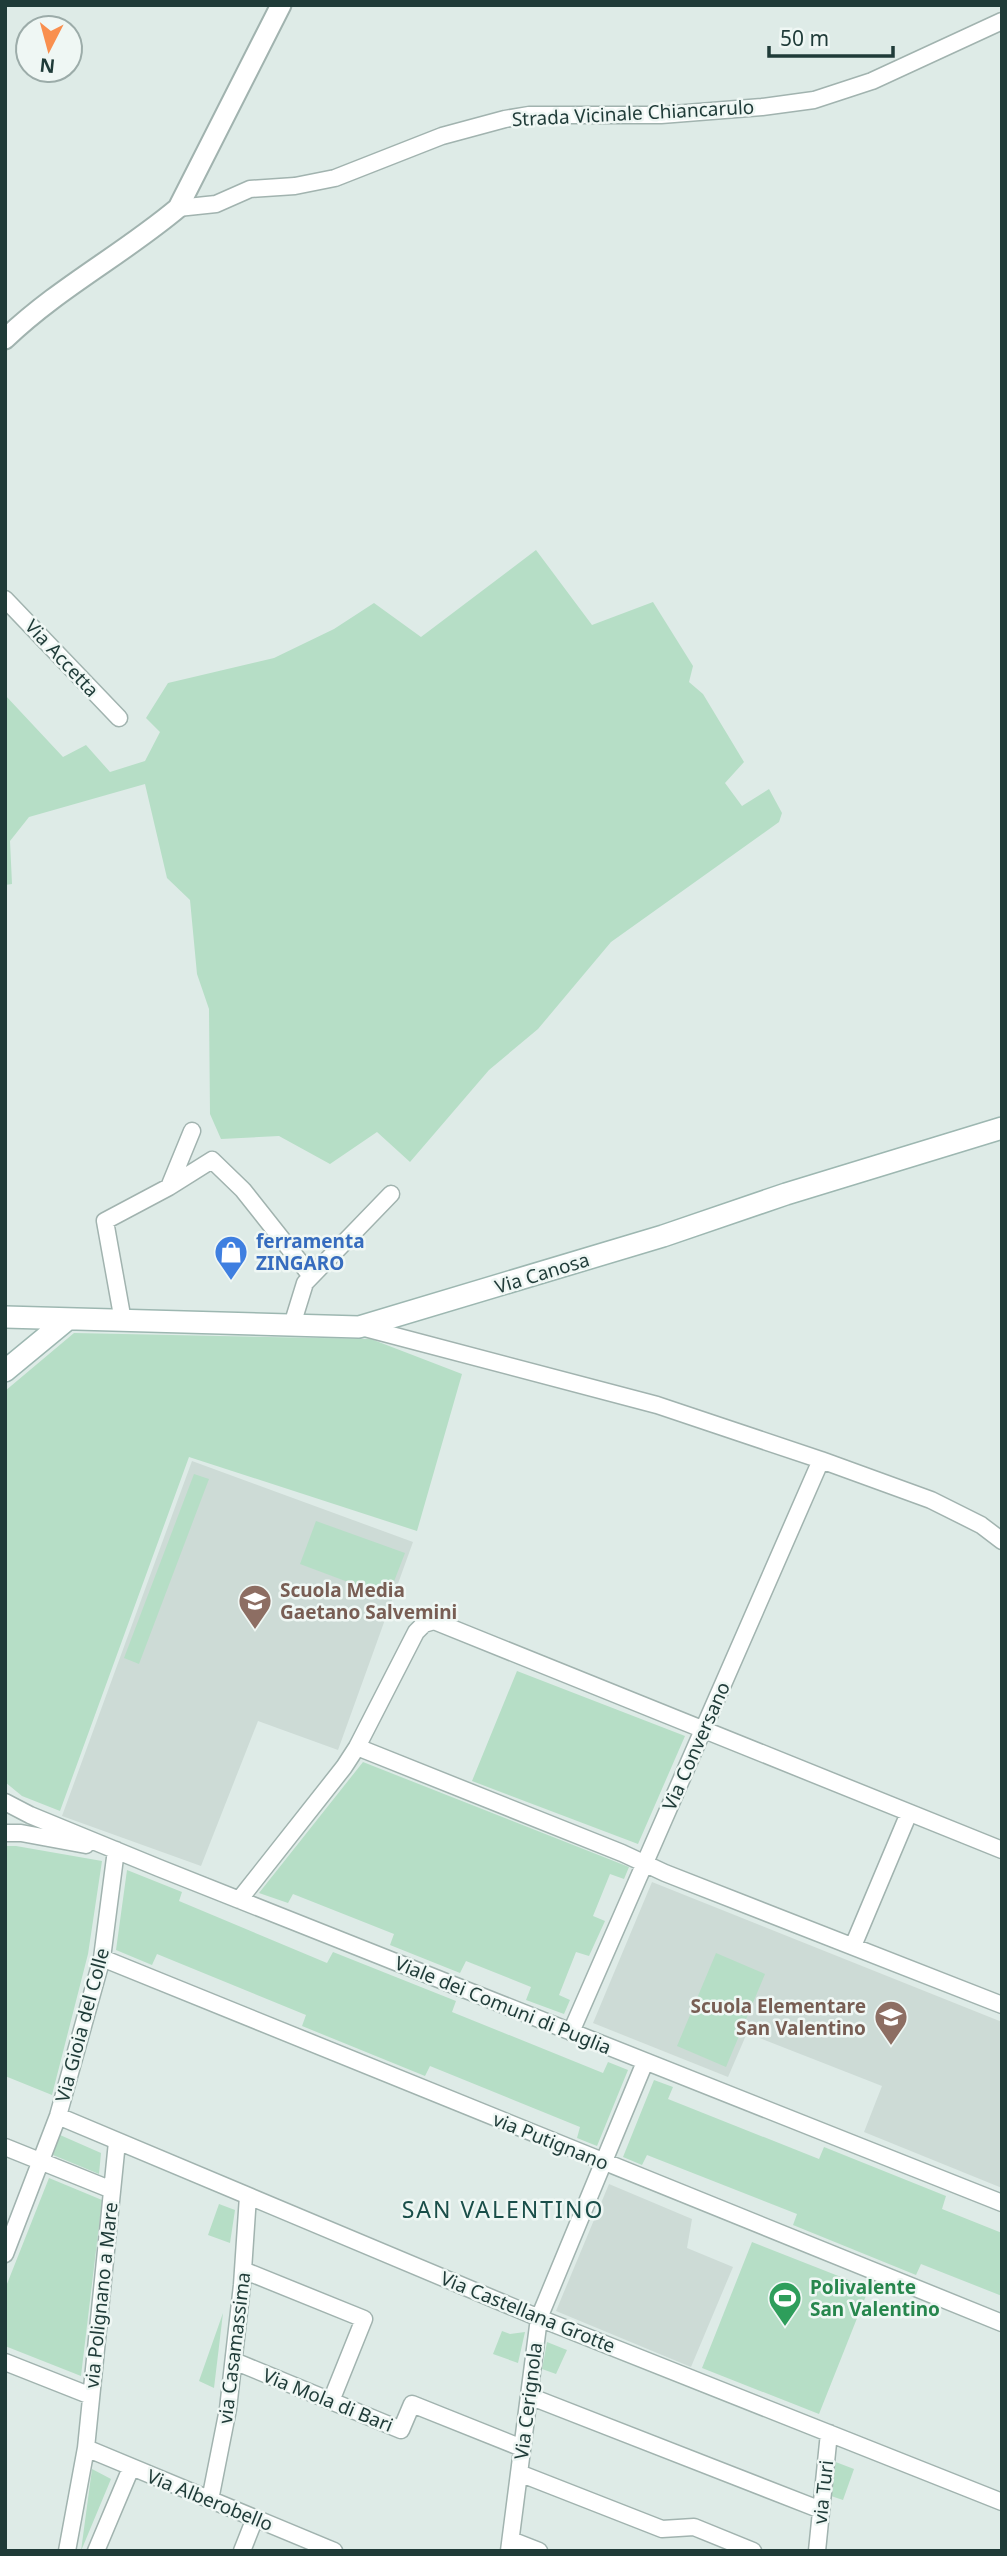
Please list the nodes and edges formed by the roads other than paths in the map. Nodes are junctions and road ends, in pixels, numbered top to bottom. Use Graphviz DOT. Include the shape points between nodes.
graph roads {
  1 [pos="281,5"];
  2 [pos="1002,21"];
  3 [pos="178,208"];
  4 [pos="5,339"];
  5 [pos="9,609"];
  6 [pos="119,718"];
  7 [pos="1002,1128"];
  8 [pos="192,1131"];
  9 [pos="169,1187"];
  10 [pos="391,1194"];
  11 [pos="312,1276"];
  12 [pos="5,1317"];
  13 [pos="68,1319"];
  14 [pos="123,1321"];
  15 [pos="292,1325"];
  16 [pos="359,1326"];
  17 [pos="5,1371"];
  18 [pos="821,1460"];
  19 [pos="1002,1541"];
  20 [pos="704,1730"];
  21 [pos="358,1747"];
  22 [pos="5,1802"];
  23 [pos="909,1813"];
  24 [pos="5,1833"];
  25 [pos="116,1850"];
  26 [pos="1002,1850"];
  27 [pos="645,1863"];
  28 [pos="239,1900"];
  29 [pos="853,1946"];
  30 [pos="102,1958"];
  31 [pos="1002,2006"];
  32 [pos="572,2032"];
  33 [pos="645,2062"];
  34 [pos="58,2116"];
  35 [pos="117,2142"];
  36 [pos="5,2147"];
  37 [pos="42,2161"];
  38 [pos="604,2163"];
  39 [pos="112,2190"];
  40 [pos="248,2196"];
  41 [pos="1002,2203"];
  42 [pos="5,2254"];
  43 [pos="243,2270"];
  44 [pos="539,2318"];
  45 [pos="1002,2323"];
  46 [pos="234,2361"];
  47 [pos="5,2362"];
  48 [pos="91,2396"];
  49 [pos="529,2396"];
  50 [pos="331,2401"];
  51 [pos="829,2433"];
  52 [pos="86,2448"];
  53 [pos="522,2448"];
  54 [pos="131,2468"];
  55 [pos="519,2473"];
  56 [pos="210,2500"];
  57 [pos="1002,2502"];
  58 [pos="821,2510"];
  59 [pos="255,2518"];
  60 [pos="510,2545"];
  61 [pos="67,2551"];
  62 [pos="96,2551"];
  63 [pos="242,2551"];
  64 [pos="334,2551"];
  65 [pos="539,2551"];
  66 [pos="753,2551"];
  67 [pos="817,2551"];
  1 -- 3 [label="street"];
  2 -- 3 [label="street, Strada Vicinale Chiancarulo" via="872,81 814,100 662,115 505,119 442,136 335,178 250,189 216,204"];
  3 -- 4 [label="street" via="150,232 70,284"];
  5 -- 6 [label="street, Via Accetta"];
  7 -- 16 [label="main road, Via Canosa"];
  8 -- 9 [label="street"];
  9 -- 11 [label="street" via="212,1160 243,1190"];
  9 -- 14 [label="street" via="105,1221"];
  10 -- 11 [label="street"];
  11 -- 15 [label="street" via="305,1283"];
  12 -- 13 [label="main road, Via Canosa"];
  13 -- 14 [label="main road, Via Canosa"];
  13 -- 17 [label="main road"];
  14 -- 15 [label="main road, Via Canosa"];
  15 -- 16 [label="main road, Via Canosa"];
  16 -- 18 [label="street" via="657,1405"];
  18 -- 19 [label="street" via="931,1500"];
  18 -- 20 [label="street, Via Conversano"];
  20 -- 21 [label="street" via="434,1621 416,1632"];
  20 -- 23 [label="street"];
  20 -- 27 [label="street, Via Conversano"];
  21 -- 27 [label="street"];
  21 -- 28 [label="street"];
  22 -- 25 [label="street, Viale dei Comuni di Puglia"];
  23 -- 26 [label="street"];
  23 -- 29 [label="street"];
  24 -- 25 [label="street"];
  25 -- 28 [label="street, Viale dei Comuni di Puglia"];
  25 -- 30 [label="street, Via Gioia del Colle"];
  27 -- 29 [label="street"];
  27 -- 32 [label="street, Via Conversano"];
  28 -- 32 [label="street, Viale dei Comuni di Puglia"];
  29 -- 31 [label="street"];
  30 -- 34 [label="street, Via Gioia del Colle"];
  30 -- 38 [label="street, via Putignano"];
  32 -- 33 [label="street, Viale dei Comuni di Puglia"];
  33 -- 38 [label="street, Via Cerignola"];
  33 -- 41 [label="street, Viale dei Comuni di Puglia"];
  34 -- 35 [label="street, Via Castellana Grotte"];
  34 -- 37 [label="street, Via Gioia del Colle"];
  35 -- 39 [label="street, via Polignano a Mare"];
  35 -- 40 [label="street, Via Castellana Grotte"];
  36 -- 37 [label="street"];
  37 -- 39 [label="street"];
  37 -- 42 [label="street, Via Gioia del Colle"];
  38 -- 44 [label="street, Via Cerignola"];
  38 -- 45 [label="street, via Putignano"];
  39 -- 48 [label="street, via Polignano a Mare"];
  40 -- 43 [label="street, via Casamassima"];
  40 -- 44 [label="street, Via Castellana Grotte"];
  43 -- 46 [label="street, via Casamassima"];
  43 -- 50 [label="street" via="364,2319"];
  44 -- 49 [label="street, Via Cerignola"];
  44 -- 51 [label="street, Via Castellana Grotte"];
  46 -- 50 [label="street, Via Mola di Bari"];
  46 -- 56 [label="street, via Casamassima"];
  47 -- 48 [label="street"];
  48 -- 52 [label="street, via Polignano a Mare"];
  49 -- 53 [label="street, Via Cerignola"];
  49 -- 58 [label="street"];
  50 -- 53 [label="street, Via Mola di Bari" via="401,2430 412,2404"];
  51 -- 57 [label="street, Via Castellana Grotte"];
  51 -- 58 [label="street, via Turi"];
  52 -- 54 [label="street, Via Alberobello"];
  52 -- 61 [label="street, via Polignano a Mare"];
  53 -- 55 [label="street, Via Cerignola"];
  54 -- 56 [label="street, Via Alberobello"];
  54 -- 62 [label="street"];
  55 -- 60 [label="street, Via Cerignola"];
  55 -- 66 [label="street" via="662,2529 694,2527"];
  56 -- 59 [label="street, Via Alberobello"];
  58 -- 67 [label="street, via Turi"];
  59 -- 63 [label="street"];
  59 -- 64 [label="street, Via Alberobello"];
  60 -- 65 [label="street"];
}
